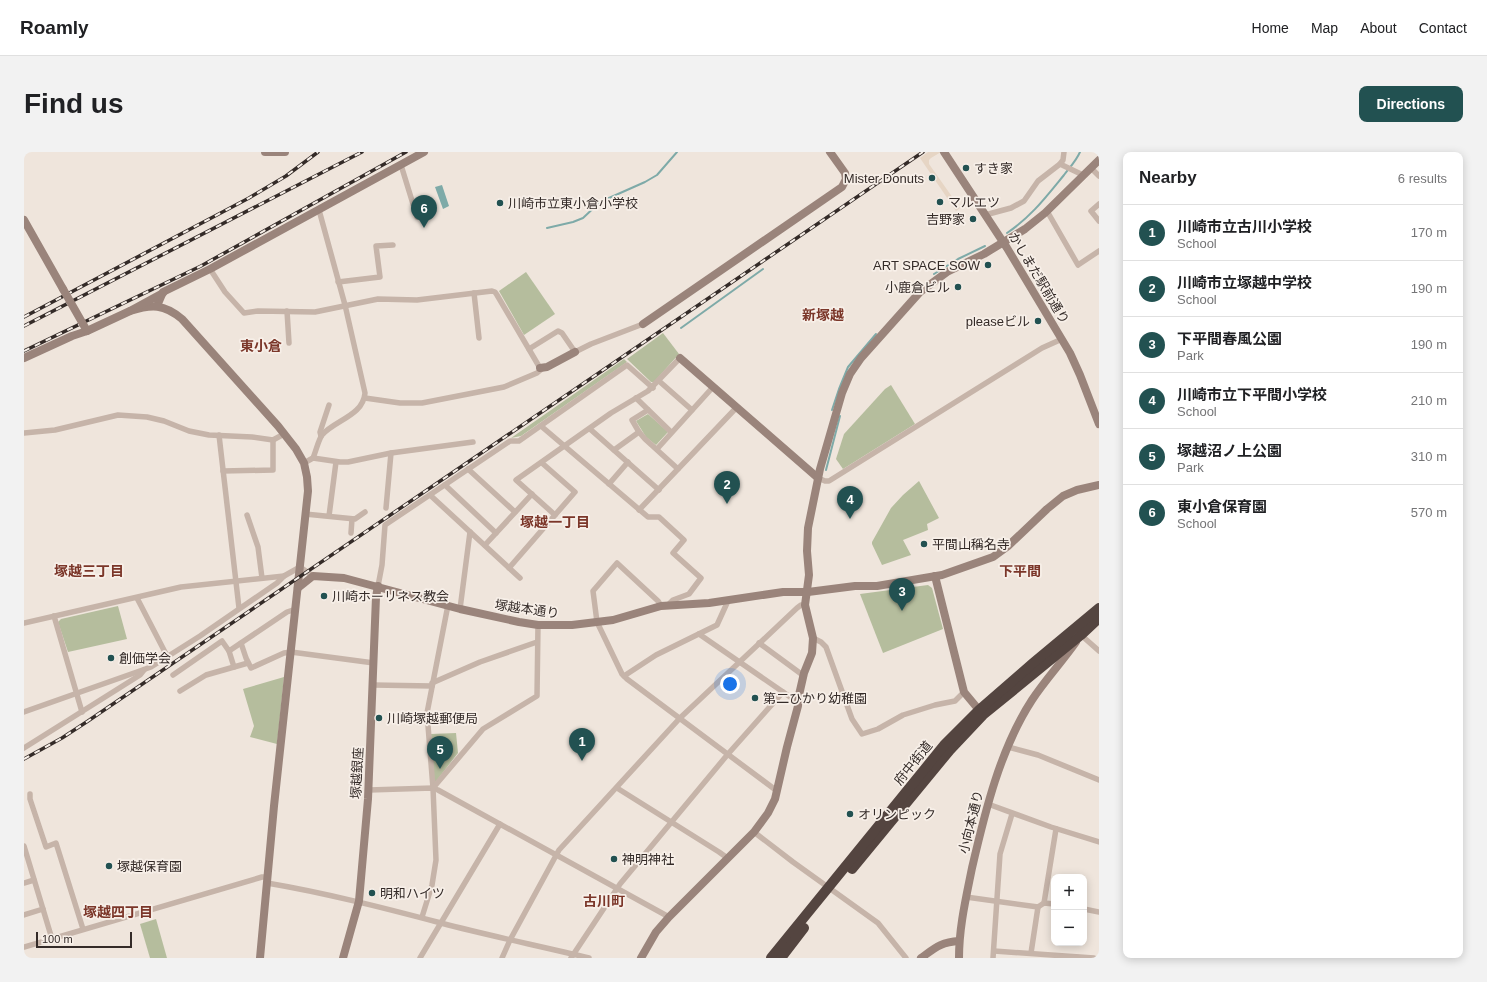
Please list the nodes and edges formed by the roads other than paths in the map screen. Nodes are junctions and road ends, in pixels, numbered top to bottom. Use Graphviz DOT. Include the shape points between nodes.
graph roads {
  1 [pos="265,152"];
  2 [pos="285,152"];
  3 [pos="424,152"];
  4 [pos="830,152"];
  5 [pos="944,152"];
  6 [pos="1064,152"];
  7 [pos="1099,160"];
  8 [pos="401,164"];
  9 [pos="1060,164"];
  10 [pos="1091,168"];
  11 [pos="1083,175"];
  12 [pos="1099,176"];
  13 [pos="1099,204"];
  14 [pos="319,210"];
  15 [pos="1046,211"];
  16 [pos="985,215"];
  17 [pos="417,217"];
  18 [pos="24,220"];
  19 [pos="1099,221"];
  20 [pos="1004,243"];
  21 [pos="393,245"];
  22 [pos="1099,251"];
  23 [pos="210,269"];
  24 [pos="338,282"];
  25 [pos="163,292"];
  26 [pos="474,293"];
  27 [pos="345,305"];
  28 [pos="157,306"];
  29 [pos="130,311"];
  30 [pos="287,311"];
  31 [pos="643,324"];
  32 [pos="87,331"];
  33 [pos="479,338"];
  34 [pos="1062,339"];
  35 [pos="289,342"];
  36 [pos="529,349"];
  37 [pos="576,352"];
  38 [pos="25,357"];
  39 [pos="680,358"];
  40 [pos="541,368"];
  41 [pos="659,381"];
  42 [pos="713,387"];
  43 [pos="653,388"];
  44 [pos="365,398"];
  45 [pos="636,398"];
  46 [pos="329,405"];
  47 [pos="737,407"];
  48 [pos="648,410"];
  49 [pos="692,410"];
  50 [pos="1099,424"];
  51 [pos="541,426"];
  52 [pos="590,429"];
  53 [pos="639,432"];
  54 [pos="672,432"];
  55 [pos="24,433"];
  56 [pos="284,434"];
  57 [pos="219,435"];
  58 [pos="321,436"];
  59 [pos="273,440"];
  60 [pos="473,442"];
  61 [pos="565,447"];
  62 [pos="657,449"];
  63 [pos="614,450"];
  64 [pos="391,453"];
  65 [pos="313,458"];
  66 [pos="336,462"];
  67 [pos="628,462"];
  68 [pos="304,463"];
  69 [pos="542,463"];
  70 [pos="468,469"];
  71 [pos="678,469"];
  72 [pos="223,471"];
  73 [pos="818,478"];
  74 [pos="609,484"];
  75 [pos="444,485"];
  76 [pos="1099,485"];
  77 [pos="659,490"];
  78 [pos="532,494"];
  79 [pos="430,495"];
  80 [pos="386,508"];
  81 [pos="640,510"];
  82 [pos="365,512"];
  83 [pos="515,512"];
  84 [pos="305,514"];
  85 [pos="247,515"];
  86 [pos="555,515"];
  87 [pos="329,516"];
  88 [pos="352,519"];
  89 [pos="470,532"];
  90 [pos="351,533"];
  91 [pos="496,533"];
  92 [pos="485,545"];
  93 [pos="300,567"];
  94 [pos="509,568"];
  95 [pos="284,576"];
  96 [pos="314,576"];
  97 [pos="935,576"];
  98 [pos="262,578"];
  99 [pos="520,578"];
  100 [pos="235,581"];
  101 [pos="378,586"];
  102 [pos="298,588"];
  103 [pos="808,592"];
  104 [pos="137,598"];
  105 [pos="726,600"];
  106 [pos="448,605"];
  107 [pos="805,605"];
  108 [pos="665,606"];
  109 [pos="239,608"];
  110 [pos="1099,608"];
  111 [pos="296,609"];
  112 [pos="460,609"];
  113 [pos="54,616"];
  114 [pos="1099,618"];
  115 [pos="597,622"];
  116 [pos="24,623"];
  117 [pos="538,625"];
  118 [pos="699,634"];
  119 [pos="1081,635"];
  120 [pos="813,638"];
  121 [pos="537,642"];
  122 [pos="241,643"];
  123 [pos="759,644"];
  124 [pos="229,651"];
  125 [pos="1099,651"];
  126 [pos="291,652"];
  127 [pos="167,656"];
  128 [pos="740,662"];
  129 [pos="248,663"];
  130 [pos="374,663"];
  131 [pos="1035,666"];
  132 [pos="234,667"];
  133 [pos="144,670"];
  134 [pos="173,675"];
  135 [pos="624,676"];
  136 [pos="804,676"];
  137 [pos="432,684"];
  138 [pos="373,685"];
  139 [pos="180,691"];
  140 [pos="783,692"];
  141 [pos="964,692"];
  142 [pos="77,693"];
  143 [pos="1032,700"];
  144 [pos="799,703"];
  145 [pos="978,710"];
  146 [pos="24,712"];
  147 [pos="82,712"];
  148 [pos="680,718"];
  149 [pos="1008,747"];
  150 [pos="24,748"];
  151 [pos="728,754"];
  152 [pos="1099,780"];
  153 [pos="433,788"];
  154 [pos="617,788"];
  155 [pos="369,790"];
  156 [pos="777,791"];
  157 [pos="30,794"];
  158 [pos="988,804"];
  159 [pos="1012,814"];
  160 [pos="671,822"];
  161 [pos="500,824"];
  162 [pos="1056,829"];
  163 [pos="754,832"];
  164 [pos="1099,842"];
  165 [pos="24,846"];
  166 [pos="557,855"];
  167 [pos="726,858"];
  168 [pos="34,880"];
  169 [pos="267,880"];
  170 [pos="24,883"];
  171 [pos="618,888"];
  172 [pos="831,890"];
  173 [pos="966,897"];
  174 [pos="359,901"];
  175 [pos="997,902"];
  176 [pos="1044,903"];
  177 [pos="1051,904"];
  178 [pos="1038,907"];
  179 [pos="43,909"];
  180 [pos="1087,910"];
  181 [pos="1099,912"];
  182 [pos="24,915"];
  183 [pos="669,916"];
  184 [pos="422,917"];
  185 [pos="442,923"];
  186 [pos="83,929"];
  187 [pos="52,938"];
  188 [pos="510,940"];
  189 [pos="959,941"];
  190 [pos="24,947"];
  191 [pos="994,950"];
  192 [pos="1032,953"];
  193 [pos="572,956"];
  194 [pos="260,958"];
  195 [pos="342,958"];
  196 [pos="420,958"];
  197 [pos="502,958"];
  198 [pos="589,958"];
  199 [pos="641,958"];
  200 [pos="771,958"];
  201 [pos="781,958"];
  202 [pos="906,958"];
  203 [pos="921,958"];
  204 [pos="959,958"];
  205 [pos="993,958"];
  206 [pos="1094,958"];
  1 -- 2 [label="street"];
  3 -- 8 [label="street"];
  4 -- 31 [label="street" via="845,174 846,179 842,187"];
  5 -- 16 [label="street, かしまだ駅前通り"];
  6 -- 9 [label="street"];
  7 -- 10 [label="street"];
  8 -- 14 [label="street"];
  8 -- 17 [label="street"];
  9 -- 11 [label="street"];
  9 -- 16 [label="street" via="1038,181 1024,201 1011,208"];
  10 -- 11 [label="street"];
  10 -- 12 [label="street"];
  11 -- 15 [label="street"];
  13 -- 19 [label="street" via="1091,211"];
  14 -- 23 [label="street"];
  14 -- 24 [label="street"];
  15 -- 20 [label="street"];
  15 -- 22 [label="street" via="1078,265"];
  16 -- 20 [label="street, かしまだ駅前通り"];
  18 -- 32 [label="street, bridge"];
  20 -- 34 [label="street, かしまだ駅前通り"];
  20 -- 73 [label="street" via="946,272 920,292 861,358 850,374 842,393"];
  21 -- 24 [label="street" via="376,246 380,277"];
  23 -- 25 [label="street"];
  23 -- 30 [label="street" via="225,292 244,313"];
  24 -- 27 [label="street"];
  25 -- 28 [label="street"];
  25 -- 29 [label="street"];
  26 -- 27 [label="street" via="417,300 378,299"];
  26 -- 33 [label="street"];
  26 -- 36 [label="street" via="495,292"];
  27 -- 30 [label="street" via="315,312"];
  27 -- 44 [label="street"];
  28 -- 29 [label="street" via="145,306"];
  28 -- 56 [label="street" via="182,319"];
  29 -- 32 [label="street"];
  30 -- 35 [label="street"];
  31 -- 37 [label="street" via="596,341"];
  32 -- 38 [label="street"];
  34 -- 50 [label="street, かしまだ駅前通り" via="1077,367"];
  34 -- 73 [label="street" via="1042,348 829,481"];
  36 -- 37 [label="street" via="558,331"];
  36 -- 40 [label="street"];
  37 -- 40 [label="street"];
  39 -- 41 [label="street"];
  39 -- 42 [label="street"];
  40 -- 44 [label="street" via="537,373 504,387 422,403"];
  41 -- 43 [label="street"];
  41 -- 49 [label="street"];
  42 -- 47 [label="street"];
  42 -- 49 [label="street"];
  43 -- 45 [label="street"];
  43 -- 51 [label="street" via="627,365"];
  44 -- 58 [label="street" via="359,408"];
  45 -- 48 [label="street"];
  45 -- 52 [label="street"];
  46 -- 58 [label="street"];
  47 -- 71 [label="street"];
  47 -- 73 [label="street"];
  48 -- 53 [label="street" via="632,420"];
  48 -- 54 [label="street"];
  49 -- 54 [label="street"];
  51 -- 61 [label="street"];
  51 -- 70 [label="street" via="519,441 510,441"];
  52 -- 61 [label="street"];
  52 -- 63 [label="street"];
  53 -- 62 [label="street"];
  53 -- 63 [label="street"];
  54 -- 62 [label="street"];
  55 -- 57 [label="street" via="55,430 118,415 147,417 189,431"];
  56 -- 59 [label="street"];
  56 -- 68 [label="street"];
  57 -- 59 [label="street"];
  57 -- 72 [label="street"];
  58 -- 65 [label="street"];
  59 -- 72 [label="street" via="273,470"];
  60 -- 64 [label="street"];
  61 -- 69 [label="street"];
  61 -- 74 [label="street"];
  62 -- 71 [label="street"];
  63 -- 67 [label="street"];
  64 -- 66 [label="street"];
  64 -- 80 [label="street"];
  65 -- 66 [label="street"];
  65 -- 68 [label="street"];
  66 -- 87 [label="street"];
  67 -- 74 [label="street"];
  67 -- 77 [label="street"];
  68 -- 84 [label="street" via="308,485"];
  69 -- 78 [label="street" via="516,480"];
  69 -- 86 [label="street" via="575,492"];
  70 -- 75 [label="street"];
  70 -- 83 [label="street"];
  71 -- 77 [label="street"];
  72 -- 100 [label="street"];
  73 -- 103 [label="street" via="808,528"];
  74 -- 81 [label="street"];
  75 -- 79 [label="street"];
  75 -- 91 [label="street"];
  76 -- 97 [label="street, 塚越本通り" via="1063,496 1008,546 992,556"];
  77 -- 81 [label="street"];
  78 -- 83 [label="street"];
  78 -- 86 [label="street"];
  79 -- 89 [label="street"];
  79 -- 101 [label="street" via="385,526"];
  81 -- 108 [label="street" via="648,517 659,517 684,540 673,553 701,578 689,594"];
  82 -- 88 [label="street"];
  83 -- 91 [label="street"];
  84 -- 87 [label="street"];
  84 -- 93 [label="street"];
  85 -- 98 [label="street" via="258,547"];
  86 -- 94 [label="street"];
  87 -- 88 [label="street"];
  88 -- 90 [label="street"];
  89 -- 92 [label="street"];
  89 -- 112 [label="street"];
  91 -- 92 [label="street"];
  92 -- 94 [label="street"];
  93 -- 95 [label="street"];
  93 -- 96 [label="street"];
  93 -- 102 [label="street"];
  94 -- 99 [label="street"];
  95 -- 98 [label="street"];
  95 -- 109 [label="street"];
  96 -- 101 [label="street, 塚越本通り" via="344,578"];
  96 -- 102 [label="street"];
  97 -- 103 [label="street, 塚越本通り" via="877,586"];
  97 -- 141 [label="street"];
  98 -- 100 [label="street"];
  100 -- 104 [label="street" via="181,587"];
  100 -- 109 [label="street"];
  101 -- 106 [label="street, 塚越本通り"];
  101 -- 130 [label="street, 塚越銀座"];
  102 -- 111 [label="street"];
  103 -- 105 [label="street, 塚越本通り" via="783,592"];
  103 -- 107 [label="street"];
  104 -- 113 [label="street"];
  104 -- 127 [label="street"];
  105 -- 108 [label="street, 塚越本通り"];
  105 -- 118 [label="street" via="717,625"];
  106 -- 112 [label="street, 塚越本通り"];
  106 -- 137 [label="street"];
  107 -- 120 [label="street"];
  107 -- 123 [label="street" via="797,608"];
  108 -- 115 [label="street, 塚越本通り"];
  108 -- 115 [label="street" via="617,563 593,591"];
  109 -- 127 [label="street"];
  110 -- 131 [label="highway, 府中街道"];
  111 -- 122 [label="street" via="287,612"];
  111 -- 126 [label="street"];
  112 -- 117 [label="street, 塚越本通り"];
  113 -- 116 [label="street"];
  113 -- 142 [label="street"];
  114 -- 119 [label="highway, 府中街道"];
  115 -- 117 [label="street, 塚越本通り" via="566,626"];
  115 -- 135 [label="street"];
  117 -- 121 [label="street"];
  118 -- 128 [label="street"];
  118 -- 135 [label="street" via="656,655"];
  119 -- 125 [label="street"];
  119 -- 131 [label="highway, 府中街道"];
  119 -- 143 [label="street"];
  120 -- 136 [label="street" via="812,653"];
  120 -- 141 [label="street" via="826,647 852,719 862,734 903,715 955,701"];
  121 -- 137 [label="street" via="480,662"];
  121 -- 153 [label="street" via="537,696 483,729"];
  122 -- 124 [label="street"];
  122 -- 129 [label="street"];
  123 -- 128 [label="street"];
  123 -- 136 [label="street"];
  124 -- 132 [label="street"];
  124 -- 134 [label="street" via="222,641"];
  126 -- 129 [label="street" via="251,668"];
  126 -- 130 [label="street"];
  126 -- 169 [label="street"];
  127 -- 133 [label="street"];
  128 -- 140 [label="street"];
  128 -- 148 [label="street"];
  129 -- 132 [label="street"];
  130 -- 138 [label="street, 塚越銀座"];
  131 -- 143 [label="street" via="1039,682"];
  131 -- 145 [label="highway, 府中街道"];
  131 -- 172 [label="highway, 府中街道" via="950,750"];
  132 -- 139 [label="street" via="206,675"];
  133 -- 142 [label="street"];
  133 -- 147 [label="street"];
  135 -- 148 [label="street"];
  136 -- 144 [label="street"];
  137 -- 138 [label="street"];
  137 -- 153 [label="street" via="427,713"];
  138 -- 155 [label="street, 塚越銀座"];
  140 -- 144 [label="street"];
  140 -- 151 [label="street"];
  141 -- 145 [label="street"];
  142 -- 146 [label="street"];
  142 -- 147 [label="street"];
  143 -- 149 [label="street, 小向本通り"];
  144 -- 156 [label="street"];
  145 -- 172 [label="highway, 府中街道" via="945,744"];
  147 -- 150 [label="street"];
  148 -- 151 [label="street"];
  148 -- 154 [label="street"];
  149 -- 152 [label="street" via="1038,755"];
  149 -- 158 [label="street, 小向本通り"];
  151 -- 156 [label="street"];
  151 -- 160 [label="street"];
  153 -- 155 [label="street"];
  153 -- 161 [label="street"];
  153 -- 184 [label="street" via="436,860"];
  154 -- 160 [label="street"];
  154 -- 166 [label="street"];
  155 -- 174 [label="street, 塚越銀座"];
  156 -- 163 [label="street" via="768,813"];
  157 -- 186 [label="street" via="46,847 56,843"];
  158 -- 159 [label="street"];
  158 -- 173 [label="street, 小向本通り"];
  159 -- 162 [label="street"];
  159 -- 175 [label="street" via="1000,854"];
  160 -- 167 [label="street"];
  160 -- 171 [label="street"];
  161 -- 166 [label="street"];
  161 -- 185 [label="street"];
  162 -- 164 [label="street"];
  162 -- 176 [label="street"];
  163 -- 167 [label="street"];
  163 -- 172 [label="street"];
  165 -- 168 [label="street"];
  166 -- 171 [label="street"];
  166 -- 188 [label="street"];
  167 -- 183 [label="street"];
  168 -- 170 [label="street"];
  168 -- 179 [label="street"];
  169 -- 174 [label="street"];
  169 -- 186 [label="street" via="262,877"];
  169 -- 194 [label="street"];
  171 -- 183 [label="street"];
  171 -- 193 [label="street"];
  172 -- 200 [label="highway, 府中街道"];
  172 -- 201 [label="highway, 府中街道"];
  172 -- 202 [label="street" via="878,923"];
  173 -- 175 [label="street"];
  173 -- 189 [label="street, 小向本通り"];
  174 -- 184 [label="street"];
  174 -- 195 [label="street, 塚越銀座"];
  175 -- 178 [label="street"];
  175 -- 191 [label="street"];
  176 -- 177 [label="street"];
  176 -- 178 [label="street"];
  178 -- 192 [label="street"];
  179 -- 182 [label="street"];
  179 -- 187 [label="street"];
  180 -- 181 [label="street"];
  183 -- 199 [label="street"];
  184 -- 185 [label="street"];
  185 -- 188 [label="street"];
  185 -- 196 [label="street"];
  186 -- 187 [label="street"];
  187 -- 190 [label="street"];
  188 -- 193 [label="street"];
  188 -- 197 [label="street"];
  189 -- 203 [label="street" via="939,945"];
  189 -- 204 [label="street, 小向本通り"];
  191 -- 192 [label="street"];
  191 -- 205 [label="street"];
  192 -- 206 [label="street"];
  193 -- 198 [label="street"];
}
